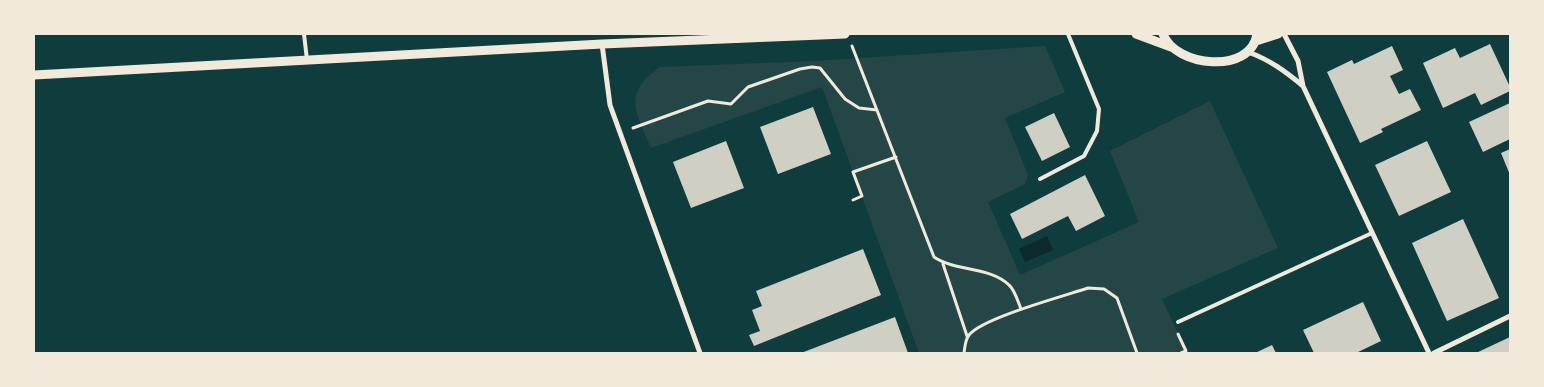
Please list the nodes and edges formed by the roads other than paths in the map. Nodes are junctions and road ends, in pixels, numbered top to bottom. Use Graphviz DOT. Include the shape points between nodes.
graph roads {
  1 [pos="304,34"];
  2 [pos="845,34"];
  3 [pos="1068,34"];
  4 [pos="1136,34"];
  5 [pos="1164,34"];
  6 [pos="1278,34"];
  7 [pos="1284,34"];
  8 [pos="1256,38"];
  9 [pos="602,44"];
  10 [pos="1172,48"];
  11 [pos="1248,52"];
  12 [pos="307,60"];
  13 [pos="34,75"];
  14 [pos="1303,86"];
  15 [pos="1040,179"];
  16 [pos="1372,232"];
  17 [pos="1510,316"];
  18 [pos="1178,322"];
  19 [pos="700,353"];
  20 [pos="1429,353"];
  21 [pos="1434,353"];
  1 -- 12 [label="lane"];
  2 -- 9 [label="street"];
  3 -- 15 [label="lane" via="1099,109 1097,131 1084,156"];
  4 -- 10 [label="street"];
  5 -- 10 [label="street"];
  6 -- 8 [label="street"];
  7 -- 14 [label="street" via="1298,61"];
  8 -- 11 [label="street"];
  9 -- 12 [label="street"];
  9 -- 19 [label="street" via="610,105"];
  10 -- 11 [label="street" via="1185,56 1218,62 1237,59"];
  11 -- 14 [label="street" via="1276,64"];
  12 -- 13 [label="street"];
  14 -- 16 [label="street"];
  16 -- 18 [label="lane"];
  16 -- 20 [label="street"];
  17 -- 21 [label="street"];
}
